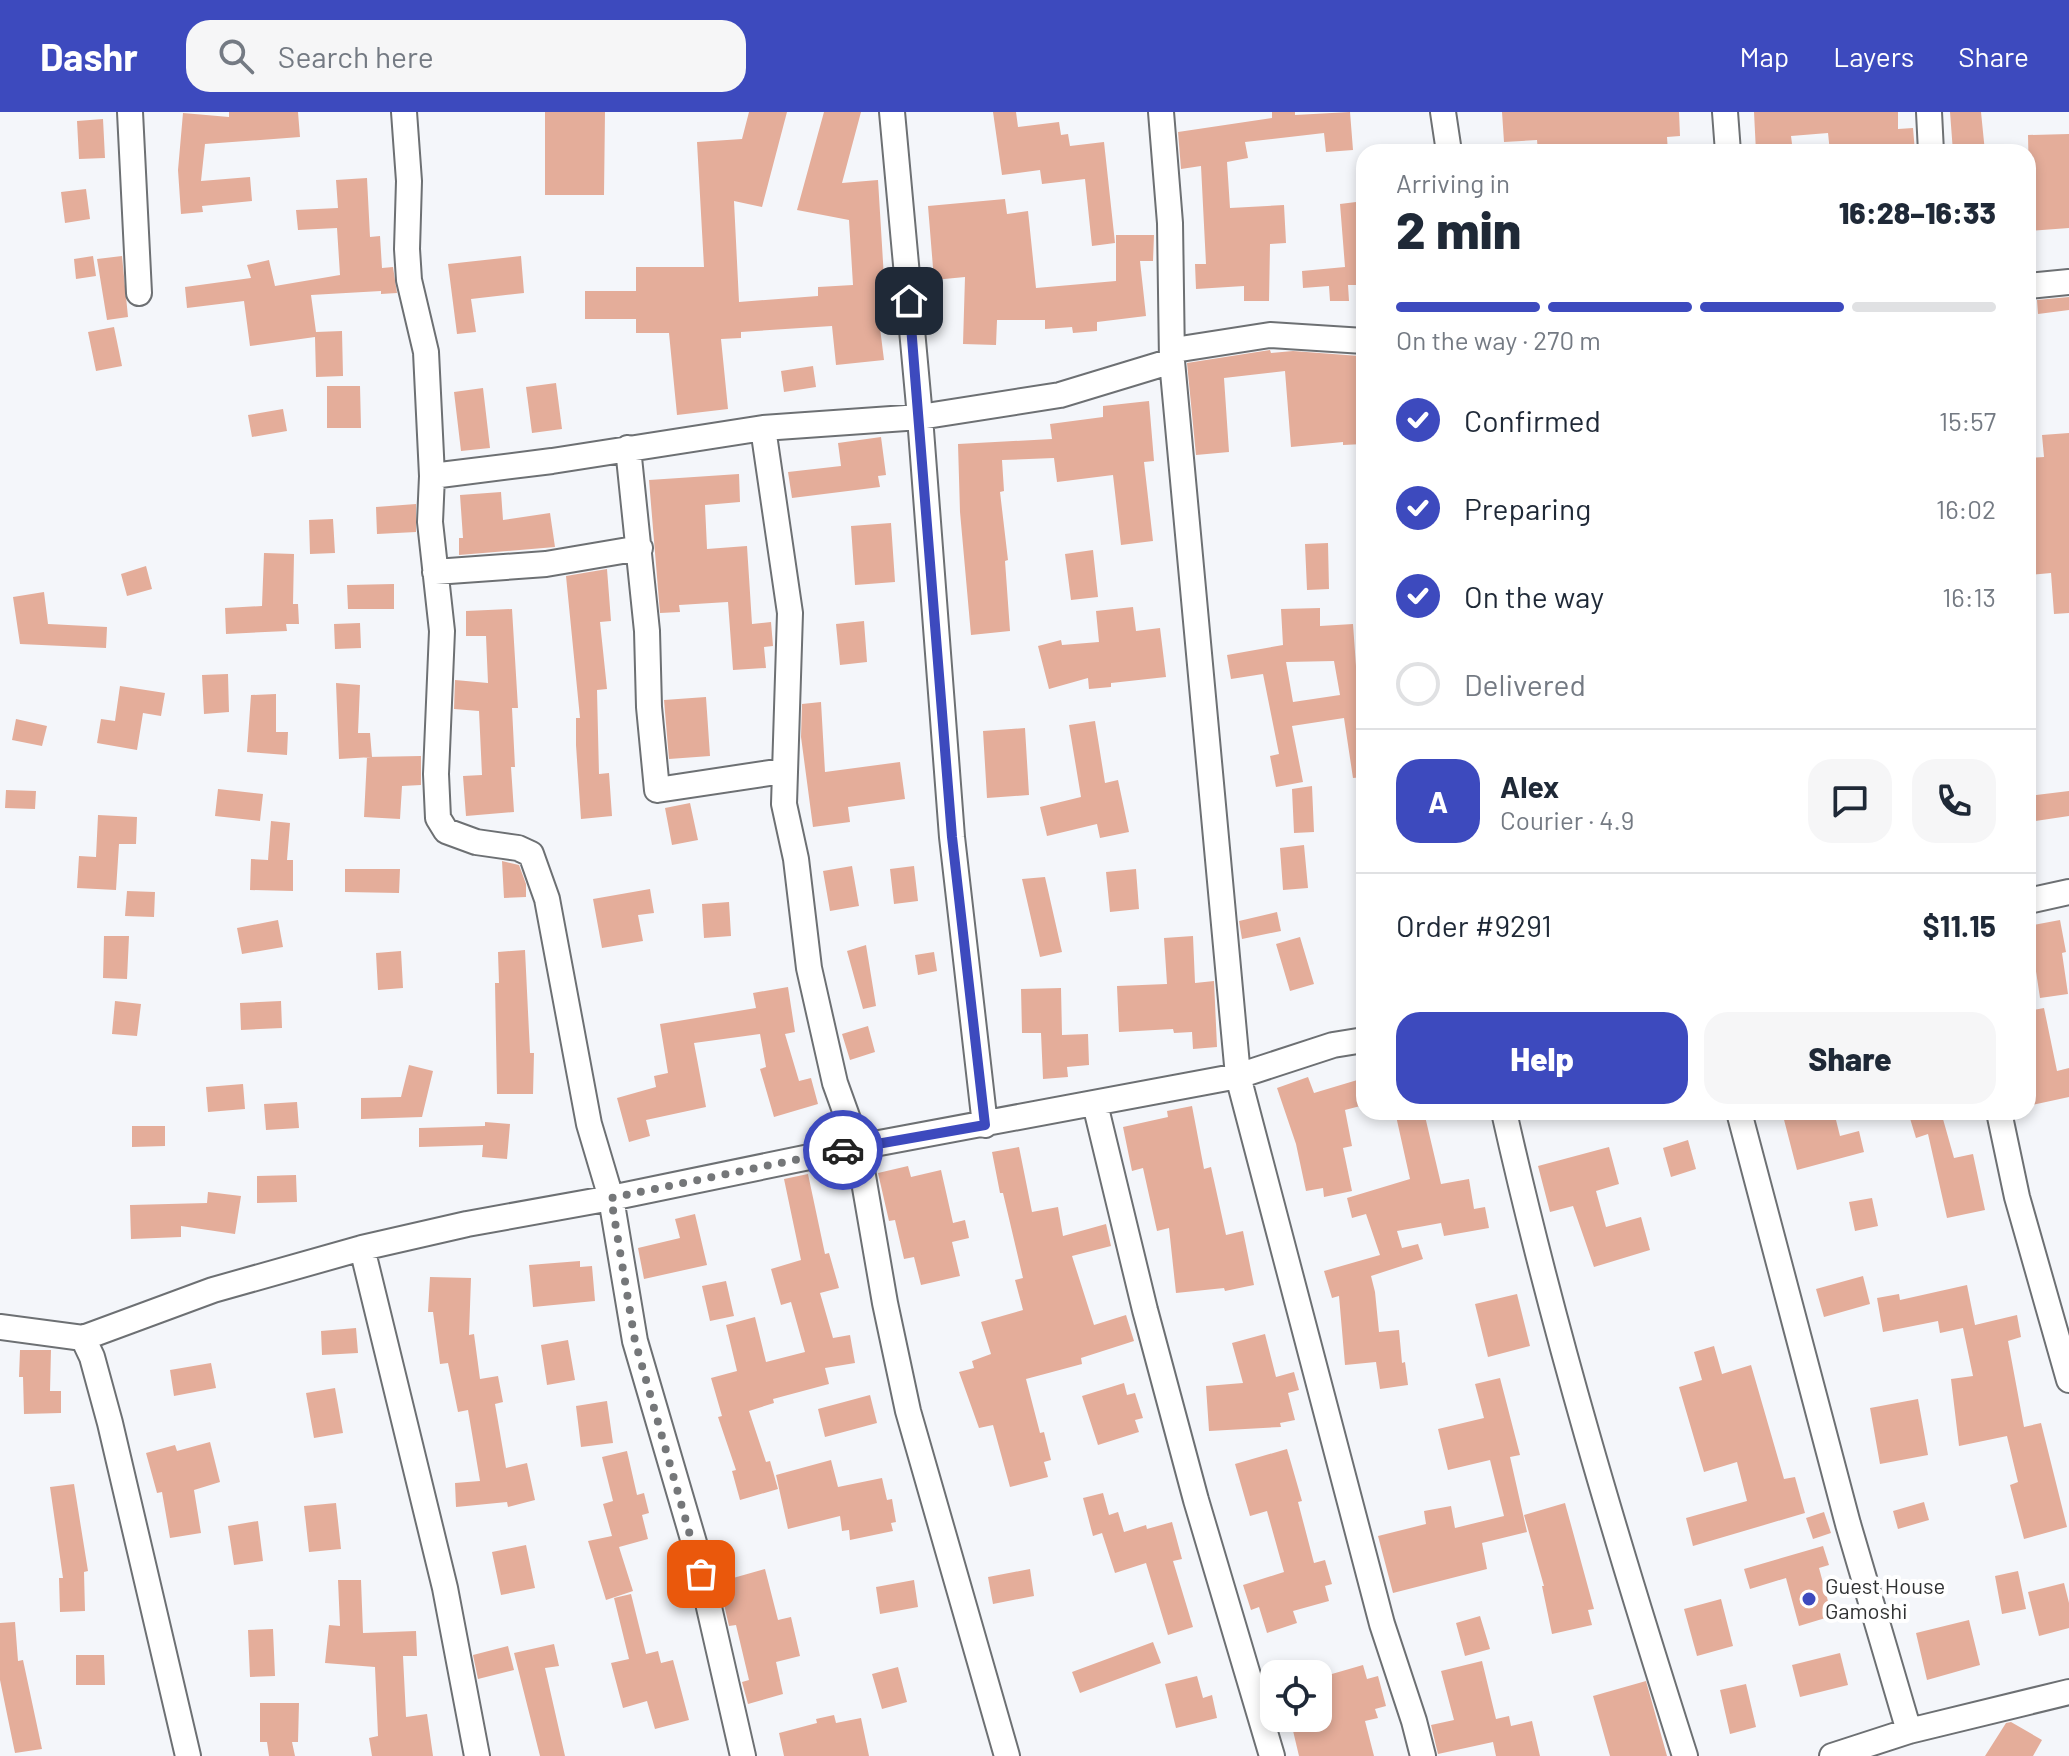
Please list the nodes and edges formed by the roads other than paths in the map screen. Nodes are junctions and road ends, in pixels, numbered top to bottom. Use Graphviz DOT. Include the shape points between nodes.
graph roads {
  1 [pos="130,112"];
  2 [pos="404,112"];
  3 [pos="892,112"];
  4 [pos="1161,112"];
  5 [pos="1443,112"];
  6 [pos="1725,112"];
  7 [pos="1929,112"];
  8 [pos="1448,144"];
  9 [pos="1727,144"];
  10 [pos="1931,144"];
  11 [pos="2069,282"];
  12 [pos="2036,285"];
  13 [pos="139,293"];
  14 [pos="1356,340"];
  15 [pos="1173,356"];
  16 [pos="920,417"];
  17 [pos="763,428"];
  18 [pos="628,448"];
  19 [pos="432,476"];
  20 [pos="640,548"];
  21 [pos="435,572"];
  22 [pos="783,771"];
  23 [pos="2069,892"];
  24 [pos="2036,899"];
  25 [pos="1356,1041"];
  26 [pos="1238,1076"];
  27 [pos="1095,1104"];
  28 [pos="1506,1120"];
  29 [pos="1741,1120"];
  30 [pos="2001,1120"];
  31 [pos="985,1125"];
  32 [pos="858,1147"];
  33 [pos="611,1198"];
  34 [pos="362,1248"];
  35 [pos="0,1327"];
  36 [pos="83,1338"];
  37 [pos="2069,1380"];
  38 [pos="2069,1692"];
  39 [pos="1909,1731"];
  40 [pos="188,1756"];
  41 [pos="477,1756"];
  42 [pos="743,1756"];
  43 [pos="1007,1756"];
  44 [pos="1272,1756"];
  45 [pos="1423,1756"];
  46 [pos="1685,1756"];
  47 [pos="1832,1756"];
  1 -- 13 [label="street"];
  2 -- 19 [label="street" via="409,280 426,352"];
  3 -- 16 [label="street"];
  4 -- 15 [label="street"];
  5 -- 8 [label="street"];
  6 -- 9 [label="street"];
  7 -- 10 [label="street"];
  11 -- 12 [label="street"];
  14 -- 15 [label="street" via="1270,335"];
  15 -- 16 [label="street" via="1060,395"];
  15 -- 26 [label="street"];
  16 -- 17 [label="street"];
  16 -- 31 [label="street" via="952,837"];
  17 -- 18 [label="street"];
  17 -- 22 [label="street" via="790,613"];
  18 -- 19 [label="street"];
  18 -- 20 [label="street"];
  19 -- 21 [label="street"];
  20 -- 21 [label="street" via="546,564"];
  20 -- 22 [label="street" via="657,790"];
  21 -- 33 [label="street" via="442,631 438,818 446,831 531,854 547,899 589,1124"];
  22 -- 32 [label="street" via="809,968 835,1083"];
  23 -- 24 [label="street"];
  25 -- 26 [label="street"];
  26 -- 27 [label="street"];
  26 -- 45 [label="street" via="1382,1624"];
  27 -- 31 [label="street"];
  27 -- 44 [label="street" via="1192,1485"];
  28 -- 46 [label="street" via="1573,1388"];
  29 -- 39 [label="street"];
  30 -- 37 [label="street"];
  31 -- 32 [label="street"];
  32 -- 33 [label="street"];
  32 -- 43 [label="street" via="908,1411"];
  33 -- 34 [label="street"];
  33 -- 42 [label="street" via="635,1341 695,1546"];
  34 -- 36 [label="street" via="213,1290"];
  34 -- 41 [label="street" via="445,1588"];
  35 -- 36 [label="street"];
  36 -- 40 [label="street" via="110,1423"];
  38 -- 39 [label="street"];
  39 -- 47 [label="street"];
}
